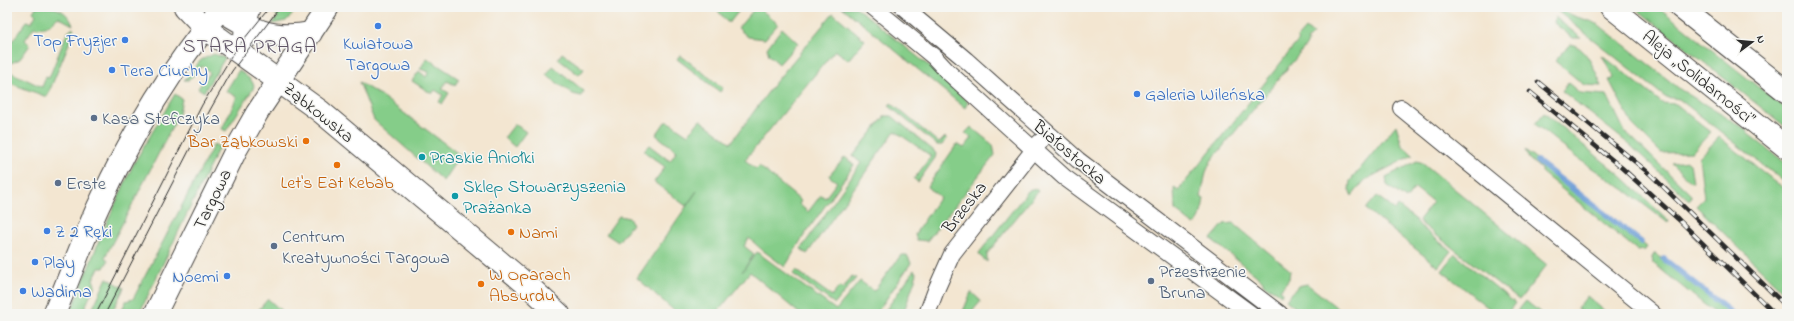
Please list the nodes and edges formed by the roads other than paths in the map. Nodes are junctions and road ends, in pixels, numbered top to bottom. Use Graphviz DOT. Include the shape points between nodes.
graph roads {
  1 [pos="185,7"];
  2 [pos="328,7"];
  3 [pos="874,7"];
  4 [pos="903,7"];
  5 [pos="1611,7"];
  6 [pos="1680,7"];
  7 [pos="219,8"];
  8 [pos="247,16"];
  9 [pos="204,28"];
  10 [pos="311,33"];
  11 [pos="248,58"];
  12 [pos="279,80"];
  13 [pos="1787,92"];
  14 [pos="1401,108"];
  15 [pos="1048,133"];
  16 [pos="1787,148"];
  17 [pos="1034,149"];
  18 [pos="54,314"];
  19 [pos="155,314"];
  20 [pos="559,314"];
  21 [pos="927,314"];
  22 [pos="1251,314"];
  23 [pos="1280,314"];
  24 [pos="1653,314"];
  1 -- 9 [label="main road, Ząbkowska"];
  2 -- 10 [label="main road, Targowa"];
  3 -- 17 [label="street, Białostocka" via="934,57"];
  4 -- 15 [label="street, Białostocka"];
  5 -- 16 [label="main road, Aleja „Solidarności”"];
  6 -- 13 [label="main road"];
  7 -- 8 [label="main road"];
  7 -- 9 [label="main road"];
  8 -- 10 [label="main road" via="260,32 276,35"];
  8 -- 11 [label="main road" via="245,38"];
  9 -- 11 [label="main road, Ząbkowska"];
  9 -- 18 [label="main road" via="167,80 124,154 97,209"];
  10 -- 12 [label="main road, Targowa"];
  11 -- 12 [label="main road, Ząbkowska"];
  12 -- 19 [label="main road, Targowa" via="237,148"];
  12 -- 20 [label="main road, Ząbkowska" via="320,111"];
  14 -- 24 [label="street"];
  15 -- 17 [label="street, Brzeska"];
  15 -- 23 [label="street, Białostocka" via="1078,160"];
  17 -- 21 [label="street, Brzeska" via="952,254"];
  17 -- 22 [label="street, Białostocka" via="1064,177"];
}
